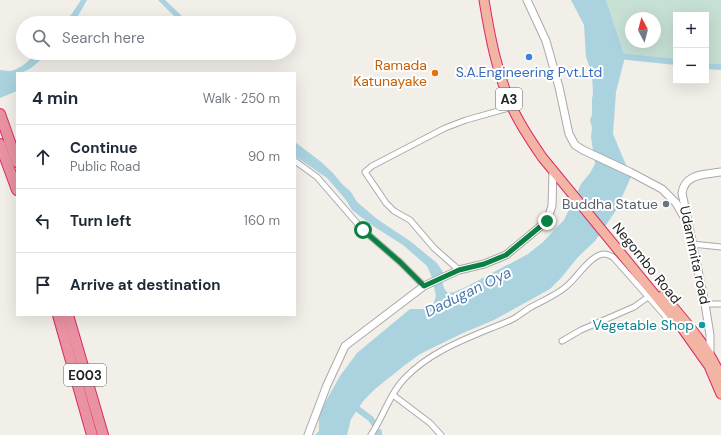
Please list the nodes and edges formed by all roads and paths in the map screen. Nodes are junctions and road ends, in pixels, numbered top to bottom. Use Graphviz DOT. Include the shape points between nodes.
graph roads {
  1 [pos="484,0"];
  2 [pos="489,0"];
  3 [pos="527,0"];
  4 [pos="512,107"];
  5 [pos="0,114"];
  6 [pos="0,144"];
  7 [pos="16,159"];
  8 [pos="296,162"];
  9 [pos="553,170"];
  10 [pos="721,172"];
  11 [pos="566,182"];
  12 [pos="16,187"];
  13 [pos="688,224"];
  14 [pos="612,237"];
  15 [pos="692,244"];
  16 [pos="721,247"];
  17 [pos="459,270"];
  18 [pos="427,285"];
  19 [pos="648,297"];
  20 [pos="705,304"];
  21 [pos="721,304"];
  22 [pos="58,316"];
  23 [pos="68,316"];
  24 [pos="682,328"];
  25 [pos="562,341"];
  26 [pos="710,356"];
  27 [pos="709,366"];
  28 [pos="721,377"];
  29 [pos="393,394"];
  30 [pos="721,394"];
  31 [pos="92,435"];
  32 [pos="102,435"];
  33 [pos="308,435"];
  34 [pos="371,435"];
  35 [pos="441,435"];
  1 -- 4 [label="highway, Negombo Road / A3" via="493,52"];
  2 -- 11 [label="highway, Negombo Road / A3" via="499,50 517,105"];
  3 -- 13 [label="street" via="546,42 559,87 568,134 575,145 662,189 676,203"];
  4 -- 9 [label="highway, Negombo Road / A3"];
  4 -- 17 [label="street" via="446,128 372,166 366,172 386,203 410,220 434,248"];
  5 -- 7 [label="highway"];
  6 -- 12 [label="highway"];
  8 -- 18 [label="street" via="317,177 363,230"];
  9 -- 11 [label="highway, Negombo Road / A3"];
  9 -- 17 [label="street" via="552,206 547,221 506,255"];
  10 -- 13 [label="street, Udammita road" via="696,177 686,182 682,193"];
  11 -- 14 [label="highway, Negombo Road / A3"];
  13 -- 15 [label="street, Udammita road"];
  14 -- 24 [label="highway, Negombo Road / A3"];
  14 -- 26 [label="highway, Negombo Road / A3" via="687,323"];
  15 -- 16 [label="street"];
  15 -- 20 [label="street, Udammita road"];
  17 -- 18 [label="street"];
  18 -- 33 [label="street" via="346,346 327,385"];
  19 -- 24 [label="street" via="667,318"];
  19 -- 25 [label="street"];
  19 -- 29 [label="street" via="613,257 604,254 594,258 568,285 552,296 513,319 461,340 428,359 404,378"];
  20 -- 21 [label="street"];
  20 -- 26 [label="street, Udammita road" via="710,335"];
  22 -- 31 [label="highway, E003"];
  23 -- 32 [label="highway, E003"];
  24 -- 27 [label="highway, Negombo Road / A3"];
  26 -- 27 [label="street, Udammita road"];
  26 -- 28 [label="highway, Negombo Road / A3"];
  27 -- 30 [label="highway, Negombo Road / A3"];
  29 -- 34 [label="street"];
  29 -- 35 [label="street"];
}
